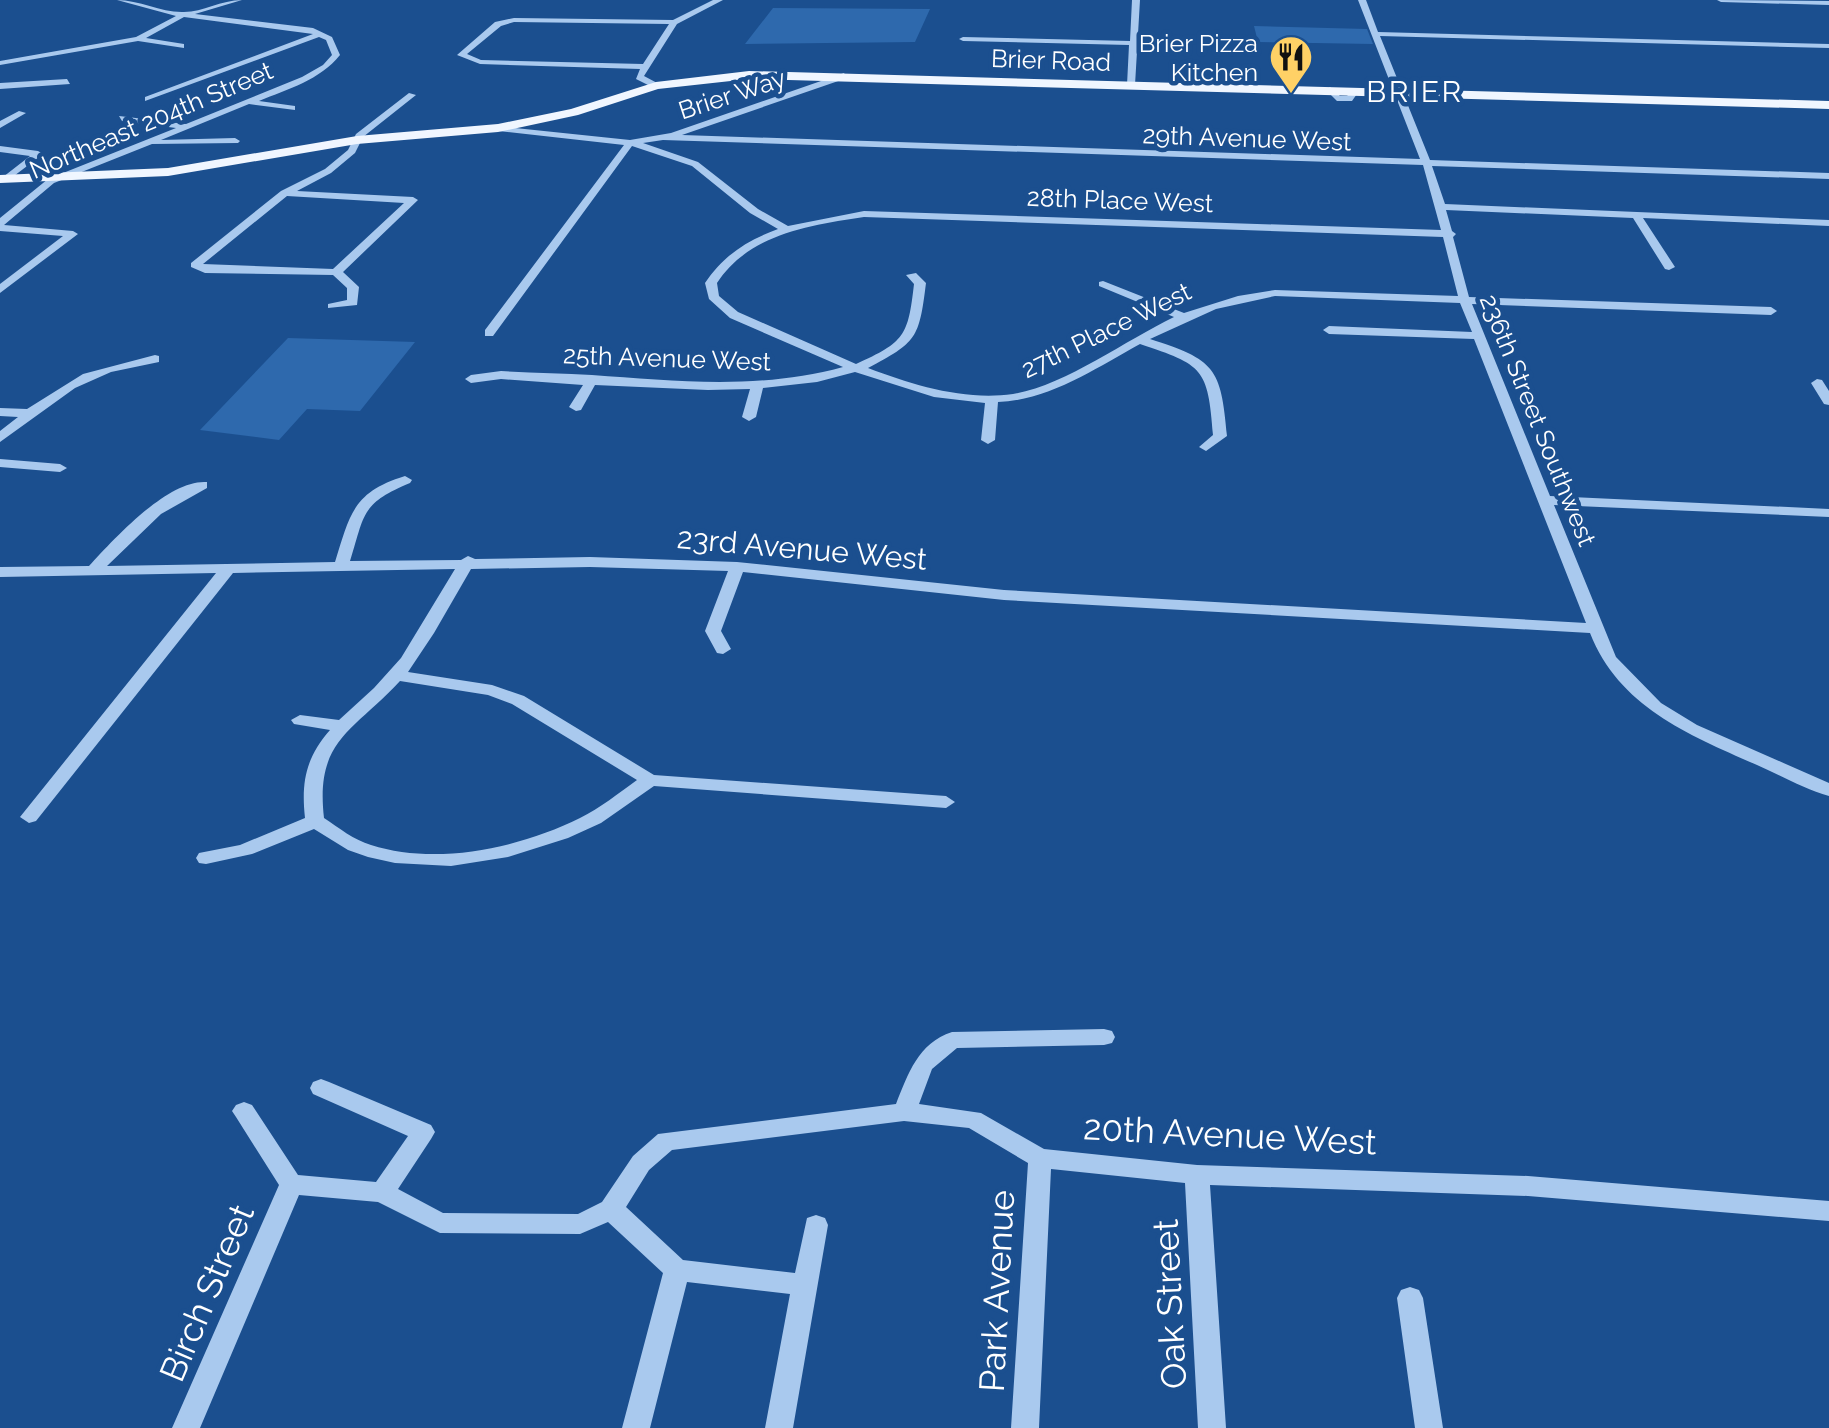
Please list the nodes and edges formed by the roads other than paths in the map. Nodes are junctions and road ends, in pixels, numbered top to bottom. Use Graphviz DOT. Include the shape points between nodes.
graph roads {
  1 [pos="121,0"];
  2 [pos="238,0"];
  3 [pos="719,0"];
  4 [pos="1136,0"];
  5 [pos="1362,0"];
  6 [pos="1720,0"];
  7 [pos="1811,1"];
  8 [pos="1829,3"];
  9 [pos="182,15"];
  10 [pos="1829,15"];
  11 [pos="674,22"];
  12 [pos="320,34"];
  13 [pos="1375,34"];
  14 [pos="138,39"];
  15 [pos="963,39"];
  16 [pos="1133,44"];
  17 [pos="181,46"];
  18 [pos="1829,46"];
  19 [pos="0,63"];
  20 [pos="645,67"];
  21 [pos="844,76"];
  22 [pos="67,82"];
  23 [pos="1131,85"];
  24 [pos="0,86"];
  25 [pos="656,86"];
  26 [pos="1396,92"];
  27 [pos="412,95"];
  28 [pos="148,98"];
  29 [pos="250,102"];
  30 [pos="1829,106"];
  31 [pos="292,108"];
  32 [pos="22,113"];
  33 [pos="122,118"];
  34 [pos="0,125"];
  35 [pos="190,126"];
  36 [pos="498,128"];
  37 [pos="663,137"];
  38 [pos="357,140"];
  39 [pos="235,141"];
  40 [pos="630,142"];
  41 [pos="150,143"];
  42 [pos="0,149"];
  43 [pos="1428,163"];
  44 [pos="68,176"];
  45 [pos="1829,176"];
  46 [pos="3,179"];
  47 [pos="285,193"];
  48 [pos="1443,207"];
  49 [pos="1636,215"];
  50 [pos="1829,223"];
  51 [pos="0,226"];
  52 [pos="790,231"];
  53 [pos="1451,234"];
  54 [pos="1669,267"];
  55 [pos="336,272"];
  56 [pos="912,275"];
  57 [pos="1104,284"];
  58 [pos="0,290"];
  59 [pos="1464,298"];
  60 [pos="332,306"];
  61 [pos="1771,311"];
  62 [pos="1181,316"];
  63 [pos="1329,330"];
  64 [pos="489,334"];
  65 [pos="1478,336"];
  66 [pos="1138,339"];
  67 [pos="155,359"];
  68 [pos="859,366"];
  69 [pos="471,379"];
  70 [pos="592,379"];
  71 [pos="1817,383"];
  72 [pos="757,387"];
  73 [pos="992,400"];
  74 [pos="1829,401"];
  75 [pos="576,406"];
  76 [pos="0,412"];
  77 [pos="30,413"];
  78 [pos="750,416"];
  79 [pos="0,438"];
  80 [pos="988,440"];
  81 [pos="1206,447"];
  82 [pos="0,463"];
  83 [pos="60,468"];
  84 [pos="406,480"];
  85 [pos="202,486"];
  86 [pos="1545,500"];
  87 [pos="1829,513"];
  88 [pos="468,561"];
  89 [pos="342,564"];
  90 [pos="230,566"];
  91 [pos="737,567"];
  92 [pos="94,570"];
  93 [pos="0,572"];
  94 [pos="1597,629"];
  95 [pos="724,649"];
  96 [pos="397,675"];
  97 [pos="300,720"];
  98 [pos="342,726"];
  99 [pos="650,780"];
  100 [pos="1829,790"];
  101 [pos="946,802"];
  102 [pos="29,817"];
  103 [pos="315,821"];
  104 [pos="206,858"];
  105 [pos="1104,1037"];
  106 [pos="321,1088"];
  107 [pos="244,1111"];
  108 [pos="904,1112"];
  109 [pos="1040,1158"];
  110 [pos="1197,1175"];
  111 [pos="291,1184"];
  112 [pos="382,1192"];
  113 [pos="611,1208"];
  114 [pos="1829,1211"];
  115 [pos="816,1224"];
  116 [pos="678,1270"];
  117 [pos="805,1284"];
  118 [pos="1410,1298"];
  119 [pos="186,1428"];
  120 [pos="636,1428"];
  121 [pos="779,1428"];
  122 [pos="1024,1428"];
  123 [pos="1212,1428"];
  124 [pos="1430,1428"];
  1 -- 9 [label="street"];
  2 -- 9 [label="street"];
  3 -- 11 [label="street"];
  4 -- 16 [label="street"];
  5 -- 13 [label="street, 236th Street Southwest"];
  6 -- 7 [label="street"];
  7 -- 8 [label="street"];
  7 -- 10 [label="street"];
  9 -- 12 [label="street"];
  9 -- 14 [label="street"];
  11 -- 20 [label="street"];
  11 -- 20 [label="street" via="514,20 498,24 462,57"];
  12 -- 28 [label="street"];
  12 -- 29 [label="street, Northeast 204th Street" via="336,47 326,67"];
  13 -- 18 [label="street"];
  13 -- 26 [label="street, 236th Street Southwest"];
  14 -- 17 [label="street"];
  14 -- 19 [label="street"];
  15 -- 16 [label="street"];
  16 -- 23 [label="street"];
  20 -- 25 [label="street" via="640,77"];
  21 -- 23 [label="main road, Brier Road"];
  21 -- 25 [label="main road, Brier Road" via="749,75"];
  21 -- 37 [label="street, Brier Way"];
  22 -- 24 [label="street"];
  23 -- 26 [label="main road, Brier Road"];
  25 -- 36 [label="main road, Brier Road"];
  26 -- 30 [label="main road, Brier Road"];
  26 -- 43 [label="street, 236th Street Southwest"];
  27 -- 38 [label="street"];
  29 -- 31 [label="street"];
  29 -- 35 [label="street, Northeast 204th Street"];
  32 -- 34 [label="street"];
  33 -- 35 [label="street"];
  35 -- 41 [label="street, Northeast 204th Street"];
  36 -- 38 [label="main road, Brier Road"];
  36 -- 40 [label="street"];
  37 -- 40 [label="street, Brier Way"];
  37 -- 43 [label="street, 29th Avenue West"];
  38 -- 44 [label="main road, Brier Road" via="184,170"];
  38 -- 47 [label="street" via="328,172"];
  39 -- 41 [label="street"];
  40 -- 52 [label="street" via="695,164"];
  40 -- 64 [label="street"];
  41 -- 44 [label="street, Northeast 204th Street"];
  42 -- 46 [label="street" via="38,157"];
  43 -- 45 [label="street, 29th Avenue West"];
  43 -- 48 [label="street, 236th Street Southwest"];
  44 -- 46 [label="main road, Brier Road"];
  44 -- 51 [label="street, Northeast 204th Street" via="29,196"];
  47 -- 55 [label="street" via="413,200"];
  47 -- 55 [label="street" via="196,265"];
  48 -- 49 [label="street"];
  48 -- 53 [label="street, 236th Street Southwest"];
  49 -- 50 [label="street"];
  49 -- 54 [label="street"];
  51 -- 58 [label="street" via="72,234"];
  52 -- 53 [label="street, 28th Place West" via="892,214"];
  52 -- 68 [label="street, 27th Place West" via="730,256 712,281 713,298 734,315"];
  53 -- 59 [label="street, 236th Street Southwest"];
  55 -- 60 [label="street" via="353,287 352,304"];
  56 -- 68 [label="street, 25th Avenue West" via="920,283 913,329 901,346"];
  57 -- 62 [label="street"];
  59 -- 61 [label="street, 27th Place West"];
  59 -- 62 [label="street, 27th Place West" via="1275,293 1224,299"];
  59 -- 65 [label="street, 236th Street Southwest"];
  62 -- 66 [label="street, 27th Place West"];
  63 -- 65 [label="street"];
  65 -- 86 [label="street, 236th Street Southwest"];
  66 -- 73 [label="street, 27th Place West" via="1048,389"];
  66 -- 81 [label="street" via="1203,366 1216,380 1220,436"];
  67 -- 77 [label="street" via="76,378"];
  68 -- 72 [label="street, 25th Avenue West"];
  68 -- 73 [label="street, 27th Place West" via="915,391"];
  69 -- 70 [label="street, 25th Avenue West"];
  70 -- 72 [label="street, 25th Avenue West"];
  70 -- 75 [label="street"];
  71 -- 74 [label="street"];
  72 -- 78 [label="street"];
  73 -- 80 [label="street"];
  76 -- 77 [label="street"];
  77 -- 79 [label="street"];
  82 -- 83 [label="street"];
  84 -- 89 [label="street" via="369,496 353,515"];
  85 -- 92 [label="street" via="140,518"];
  86 -- 87 [label="street"];
  86 -- 94 [label="street, 236th Street Southwest"];
  88 -- 89 [label="street, 23rd Avenue West"];
  88 -- 91 [label="street, 23rd Avenue West"];
  88 -- 96 [label="street"];
  89 -- 90 [label="street, 23rd Avenue West"];
  90 -- 92 [label="street, 23rd Avenue West"];
  90 -- 102 [label="street"];
  91 -- 94 [label="street, 23rd Avenue West" via="1004,595"];
  91 -- 95 [label="street" via="713,631"];
  92 -- 93 [label="street, 23rd Avenue West"];
  94 -- 100 [label="street, 236th Street Southwest" via="1608,659 1654,707"];
  96 -- 98 [label="street"];
  96 -- 99 [label="street" via="518,700"];
  97 -- 98 [label="street"];
  98 -- 103 [label="street" via="315,766 309,790"];
  99 -- 101 [label="street"];
  99 -- 103 [label="street" via="588,822 490,853 404,858 365,850"];
  103 -- 104 [label="street"];
  105 -- 108 [label="street" via="952,1040 923,1064"];
  106 -- 112 [label="street" via="423,1132"];
  107 -- 111 [label="street"];
  108 -- 109 [label="street, 20th Avenue West" via="972,1119"];
  108 -- 113 [label="street, 20th Avenue West" via="666,1142"];
  109 -- 110 [label="street, 20th Avenue West"];
  109 -- 122 [label="street, Park Avenue"];
  110 -- 114 [label="street, 20th Avenue West" via="1528,1186"];
  110 -- 123 [label="street, Oak Street"];
  111 -- 112 [label="street"];
  111 -- 119 [label="street, Birch Street"];
  112 -- 113 [label="street" via="440,1223 580,1224"];
  113 -- 116 [label="street"];
  115 -- 117 [label="street"];
  116 -- 117 [label="street"];
  116 -- 120 [label="street"];
  117 -- 121 [label="street"];
  118 -- 124 [label="street"];
}
